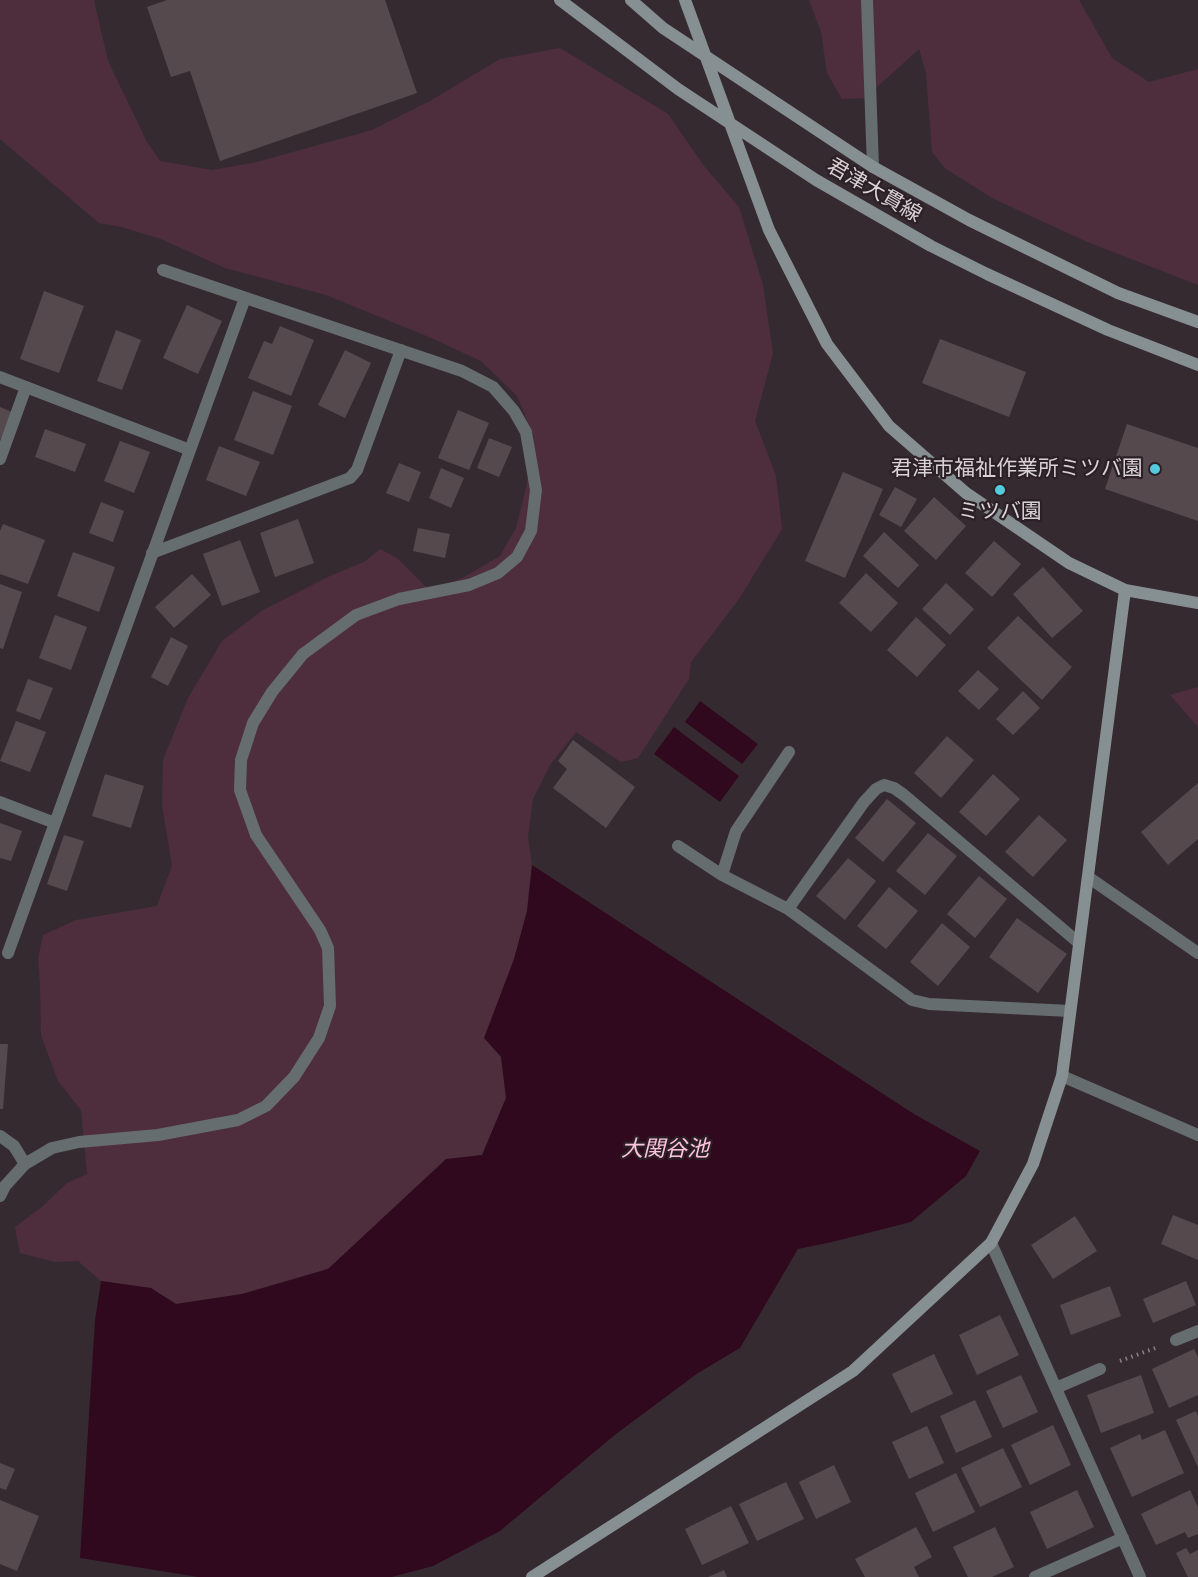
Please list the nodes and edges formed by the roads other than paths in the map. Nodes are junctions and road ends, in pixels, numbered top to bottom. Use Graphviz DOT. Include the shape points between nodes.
graph roads {
  1 [pos="560,0"];
  2 [pos="632,0"];
  3 [pos="685,0"];
  4 [pos="867,0"];
  5 [pos="873,166"];
  6 [pos="163,270"];
  7 [pos="244,298"];
  8 [pos="1198,322"];
  9 [pos="401,350"];
  10 [pos="1198,365"];
  11 [pos="0,377"];
  12 [pos="26,387"];
  13 [pos="190,450"];
  14 [pos="0,459"];
  15 [pos="152,553"];
  16 [pos="1125,590"];
  17 [pos="1198,603"];
  18 [pos="789,752"];
  19 [pos="0,802"];
  20 [pos="55,823"];
  21 [pos="678,846"];
  22 [pos="722,875"];
  23 [pos="1088,877"];
  24 [pos="788,909"];
  25 [pos="1079,943"];
  26 [pos="8,953"];
  27 [pos="1198,953"];
  28 [pos="1070,1011"];
  29 [pos="1062,1076"];
  30 [pos="1198,1135"];
  31 [pos="0,1136"];
  32 [pos="25,1164"];
  33 [pos="0,1196"];
  34 [pos="991,1243"];
  35 [pos="1198,1331"];
  36 [pos="1176,1340"];
  37 [pos="1100,1369"];
  38 [pos="1056,1388"];
  39 [pos="1123,1538"];
  40 [pos="532,1577"];
  41 [pos="1035,1577"];
  42 [pos="1140,1577"];
  1 -- 10 [label="street, 君津大貫線" via="678,89 816,180 931,246 1108,330"];
  2 -- 5 [label="street, 君津大貫線" via="663,28"];
  3 -- 16 [label="street" via="769,230 827,344 889,426 966,494 1069,563"];
  4 -- 5 [label="street"];
  5 -- 8 [label="street, 君津大貫線" via="969,220 1118,293"];
  6 -- 7 [label="street"];
  7 -- 9 [label="street"];
  7 -- 13 [label="street"];
  9 -- 15 [label="street" via="357,470 350,478"];
  9 -- 32 [label="street" via="462,371 493,387 526,432 536,490 531,531 517,557 498,573 469,585 399,599 356,615 303,654 253,723 242,760 240,790 256,835 328,948 330,1006 319,1038 294,1077 266,1106 238,1120 158,1135 80,1142 52,1149"];
  11 -- 12 [label="street"];
  12 -- 13 [label="street"];
  12 -- 14 [label="street"];
  13 -- 15 [label="street"];
  15 -- 20 [label="street"];
  16 -- 17 [label="street"];
  16 -- 23 [label="street"];
  18 -- 22 [label="street" via="736,831"];
  19 -- 20 [label="street"];
  20 -- 26 [label="street"];
  21 -- 22 [label="street"];
  22 -- 24 [label="street"];
  23 -- 25 [label="street"];
  23 -- 27 [label="street"];
  24 -- 25 [label="street" via="864,802 884,785 904,795"];
  24 -- 28 [label="street" via="912,1000"];
  25 -- 28 [label="street"];
  28 -- 29 [label="street"];
  29 -- 30 [label="street"];
  29 -- 34 [label="street" via="1033,1164"];
  31 -- 32 [label="street" via="14,1146"];
  32 -- 33 [label="street"];
  34 -- 38 [label="street"];
  34 -- 40 [label="street" via="853,1371"];
  35 -- 36 [label="street"];
  37 -- 38 [label="street"];
  38 -- 39 [label="street"];
  39 -- 41 [label="street"];
  39 -- 42 [label="street"];
}
